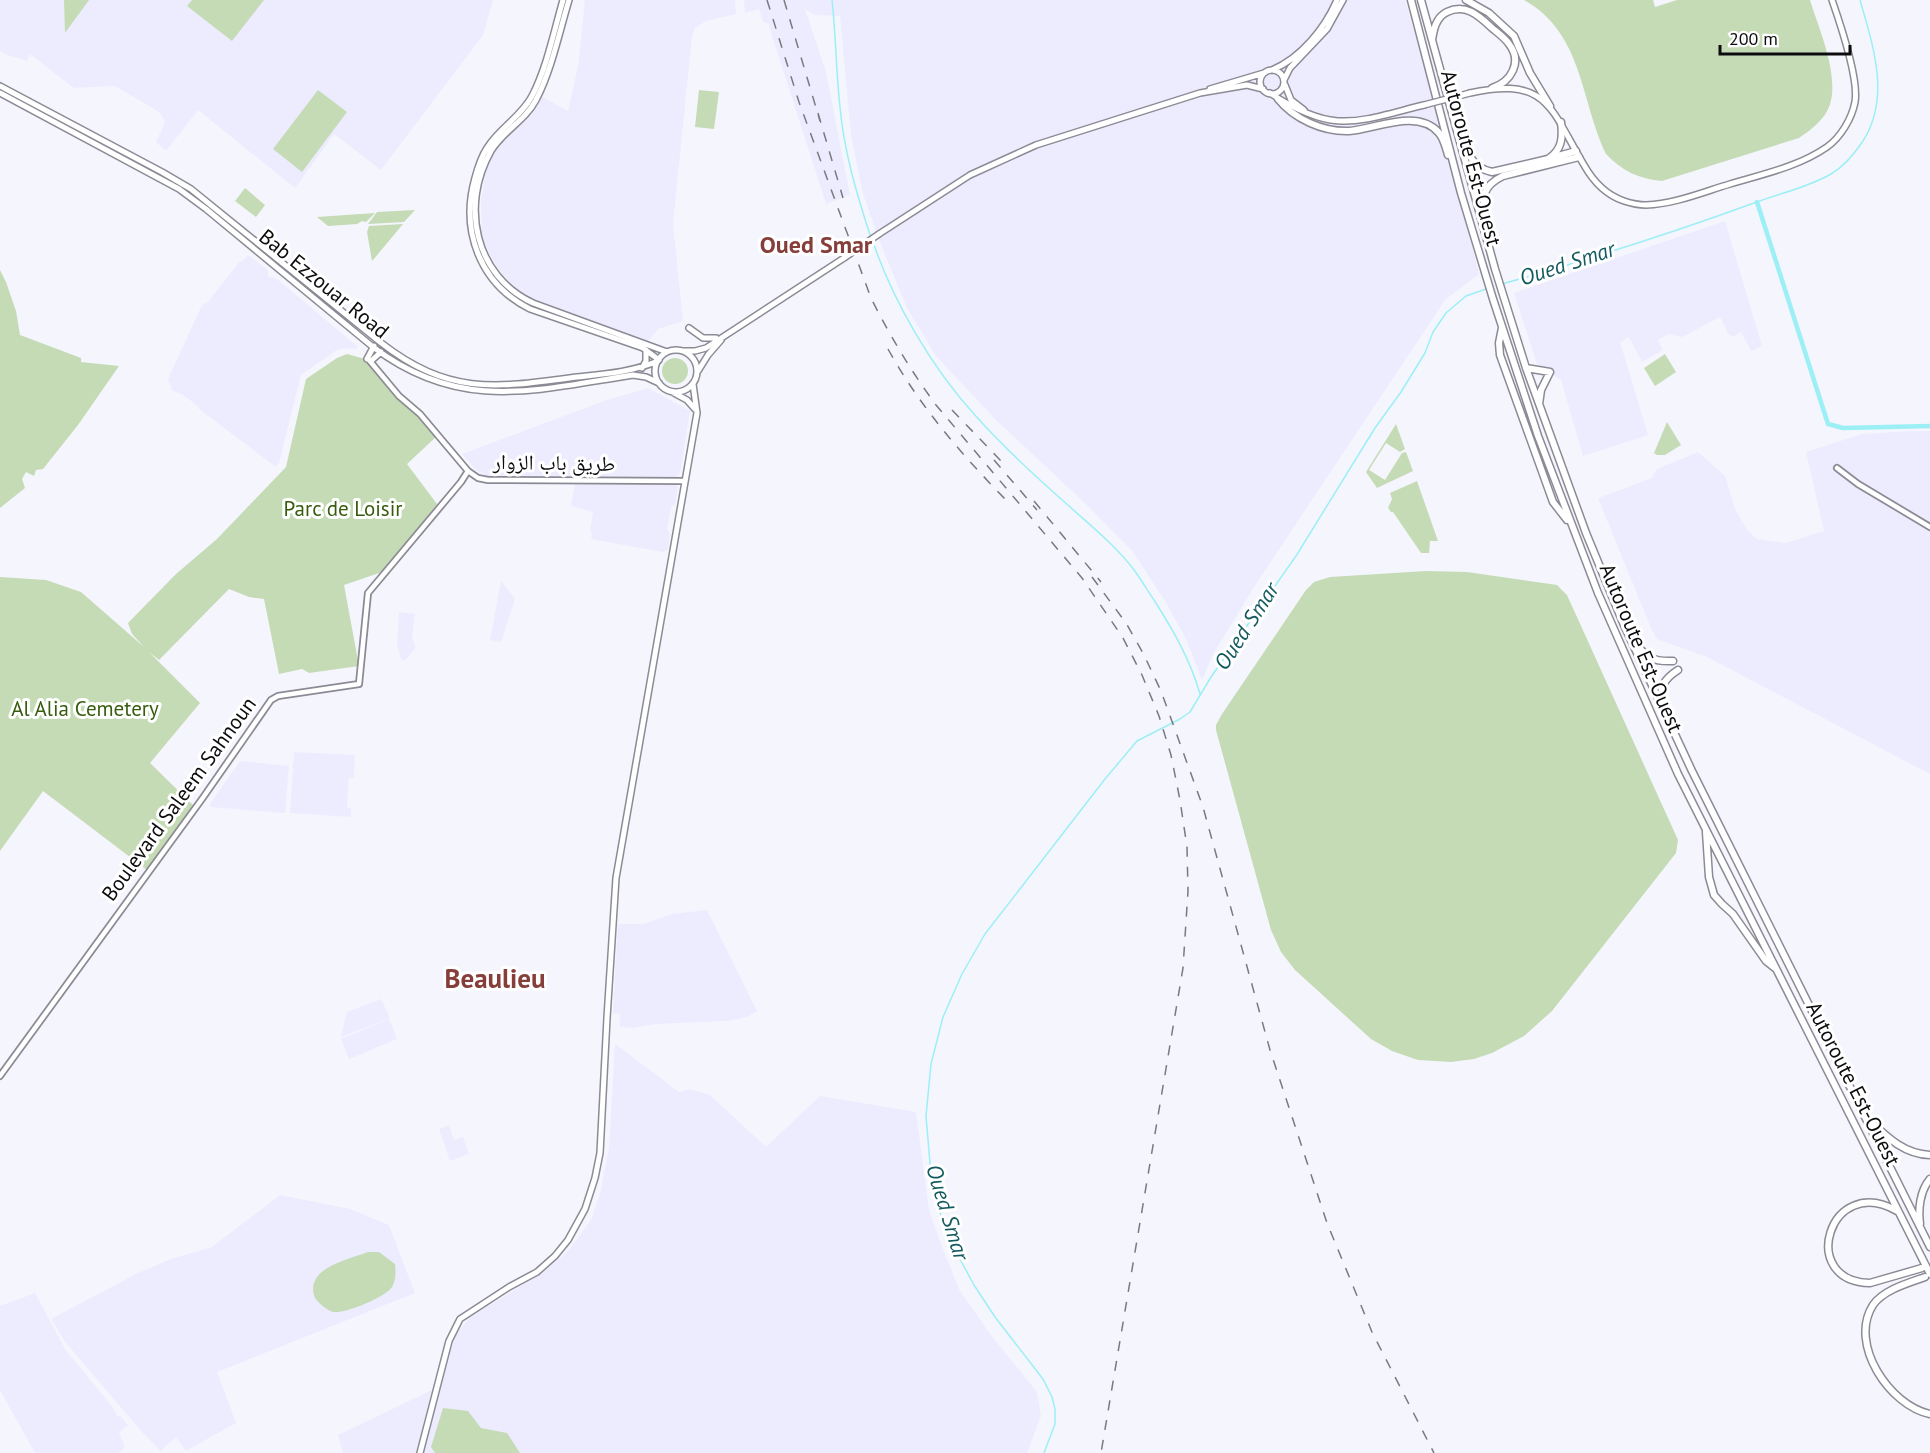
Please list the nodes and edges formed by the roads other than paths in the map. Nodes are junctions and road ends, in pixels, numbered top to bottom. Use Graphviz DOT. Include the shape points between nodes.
graph roads {
  1 [pos="563,0"];
  2 [pos="569,0"];
  3 [pos="1337,0"];
  4 [pos="1343,0"];
  5 [pos="1411,0"];
  6 [pos="1421,0"];
  7 [pos="1466,0"];
  8 [pos="1832,0"];
  9 [pos="1432,41"];
  10 [pos="1272,70"];
  11 [pos="1265,72"];
  12 [pos="1284,82"];
  13 [pos="0,86"];
  14 [pos="1492,88"];
  15 [pos="1263,89"];
  16 [pos="0,93"];
  17 [pos="1200,93"];
  18 [pos="1270,93"];
  19 [pos="1278,99"];
  20 [pos="1550,106"];
  21 [pos="1451,110"];
  22 [pos="1313,116"];
  23 [pos="1561,122"];
  24 [pos="1578,154"];
  25 [pos="1548,159"];
  26 [pos="1461,193"];
  27 [pos="1487,244"];
  28 [pos="689,328"];
  29 [pos="723,335"];
  30 [pos="381,343"];
  31 [pos="373,347"];
  32 [pos="646,350"];
  33 [pos="682,351"];
  34 [pos="380,352"];
  35 [pos="667,352"];
  36 [pos="369,360"];
  37 [pos="658,361"];
  38 [pos="642,368"];
  39 [pos="1526,368"];
  40 [pos="694,381"];
  41 [pos="534,382"];
  42 [pos="659,382"];
  43 [pos="525,384"];
  44 [pos="534,390"];
  45 [pos="523,391"];
  46 [pos="673,392"];
  47 [pos="1539,404"];
  48 [pos="696,410"];
  49 [pos="1837,468"];
  50 [pos="468,471"];
  51 [pos="685,481"];
  52 [pos="1930,527"];
  53 [pos="1624,625"];
  54 [pos="1673,661"];
  55 [pos="1678,670"];
  56 [pos="1672,731"];
  57 [pos="1705,826"];
  58 [pos="1778,971"];
  59 [pos="0,1076"];
  60 [pos="1863,1114"];
  61 [pos="1930,1155"];
  62 [pos="1930,1179"];
  63 [pos="1899,1212"];
  64 [pos="1922,1230"];
  65 [pos="1930,1247"];
  66 [pos="1922,1268"];
  67 [pos="1928,1276"];
  68 [pos="1930,1414"];
  69 [pos="420,1453"];
  1 -- 32 [label="main road" via="534,92 520,113 491,141 480,161 470,212 472,240 482,266 514,300"];
  2 -- 35 [label="main road" via="539,95 523,119 495,145 485,165 475,212 478,240 494,272 526,300"];
  3 -- 10 [label="main road" via="1312,39"];
  4 -- 12 [label="main road" via="1327,29 1288,71"];
  5 -- 26 [label="highway, Autoroute Est-Ouest"];
  6 -- 9 [label="highway, Autoroute Est-Ouest"];
  7 -- 20 [label="highway" via="1489,13 1514,36"];
  8 -- 24 [label="main road" via="1848,53 1855,100 1847,125 1829,146 1803,162 1674,201 1645,205 1623,201 1607,192 1593,179"];
  9 -- 14 [label="highway" via="1437,21 1444,14 1467,9 1477,14 1510,44 1515,58 1509,78"];
  9 -- 21 [label="highway, Autoroute Est-Ouest"];
  10 -- 11 [label="main road"];
  10 -- 12 [label="main road" via="1281,74"];
  11 -- 15 [label="main road"];
  11 -- 17 [label="main road"];
  12 -- 18 [label="main road" via="1281,90"];
  12 -- 22 [label="main road" via="1291,100"];
  13 -- 30 [label="main road, Bab Ezzouar Road" via="191,189"];
  14 -- 20 [label="main road" via="1525,90"];
  14 -- 22 [label="main road, bridge" via="1350,123"];
  15 -- 17 [label="main road" via="1247,85"];
  15 -- 18 [label="main road"];
  16 -- 31 [label="main road, Bab Ezzouar Road" via="189,195"];
  17 -- 29 [label="main road, bridge" via="1044,143 987,166"];
  18 -- 19 [label="main road"];
  19 -- 22 [label="main road"];
  19 -- 26 [label="highway" via="1297,116 1334,130 1405,122 1429,126 1444,143"];
  20 -- 23 [label="main road"];
  21 -- 25 [label="highway" via="1462,129 1470,158 1479,168 1500,171"];
  21 -- 27 [label="highway, Autoroute Est-Ouest"];
  23 -- 24 [label="main road"];
  23 -- 25 [label="highway" via="1562,143"];
  24 -- 25 [label="highway"];
  24 -- 27 [label="highway" via="1503,176 1490,185 1483,198"];
  26 -- 57 [label="highway, Autoroute Est-Ouest" via="1534,427 1571,525 1612,626"];
  27 -- 39 [label="highway, Autoroute Est-Ouest"];
  28 -- 29 [label="main road" via="703,338"];
  29 -- 33 [label="main road" via="700,350"];
  29 -- 40 [label="main road"];
  30 -- 31 [label="main road"];
  30 -- 34 [label="main road"];
  30 -- 43 [label="main road, Bab Ezzouar Road" via="412,364 452,380 482,385"];
  31 -- 34 [label="main road, Bab Ezzouar Road"];
  31 -- 36 [label="main road"];
  32 -- 37 [label="main road"];
  32 -- 38 [label="main road"];
  33 -- 35 [label="main road"];
  33 -- 40 [label="main road" via="696,365"];
  34 -- 36 [label="main road"];
  34 -- 45 [label="main road, Bab Ezzouar Road" via="445,385 482,392"];
  35 -- 37 [label="main road"];
  36 -- 50 [label="street, طريق باب الزوار"];
  37 -- 38 [label="main road, Bab Ezzouar Road"];
  37 -- 42 [label="main road" via="655,372"];
  38 -- 41 [label="main road, Bab Ezzouar Road"];
  39 -- 47 [label="highway, Autoroute Est-Ouest"];
  39 -- 47 [label="highway" via="1550,372"];
  40 -- 46 [label="main road" via="684,391"];
  40 -- 48 [label="main road"];
  41 -- 43 [label="main road, Bab Ezzouar Road"];
  41 -- 44 [label="main road"];
  42 -- 44 [label="main road, Bab Ezzouar Road" via="633,375"];
  42 -- 46 [label="main road"];
  43 -- 45 [label="main road"];
  44 -- 45 [label="main road, Bab Ezzouar Road"];
  46 -- 48 [label="main road"];
  47 -- 53 [label="highway, Autoroute Est-Ouest"];
  48 -- 51 [label="main road"];
  49 -- 52 [label="street"];
  50 -- 51 [label="street, طريق باب الزوار" via="488,480"];
  50 -- 59 [label="street, Boulevard Saleem Sahnoun" via="368,593 359,684 271,700"];
  51 -- 69 [label="main road" via="616,878 600,1153 595,1178 585,1209 555,1256 537,1272 460,1319 449,1341"];
  53 -- 54 [label="highway" via="1648,657 1659,662"];
  53 -- 56 [label="highway, Autoroute Est-Ouest"];
  55 -- 56 [label="highway" via="1665,679 1660,691"];
  56 -- 60 [label="highway, Autoroute Est-Ouest"];
  57 -- 58 [label="highway, Autoroute Est-Ouest"];
  57 -- 58 [label="highway" via="1709,880 1716,897"];
  58 -- 63 [label="highway, Autoroute Est-Ouest"];
  60 -- 61 [label="highway" via="1896,1144"];
  60 -- 64 [label="highway, Autoroute Est-Ouest"];
  62 -- 64 [label="highway" via="1919,1206"];
  63 -- 66 [label="highway" via="1873,1203 1860,1204 1840,1214 1828,1236 1830,1258 1845,1276 1862,1283"];
  63 -- 67 [label="highway, Autoroute Est-Ouest"];
  64 -- 65 [label="highway, Autoroute Est-Ouest"];
  67 -- 68 [label="highway" via="1881,1297 1869,1314 1866,1329 1872,1361 1892,1392 1905,1403"];
}
